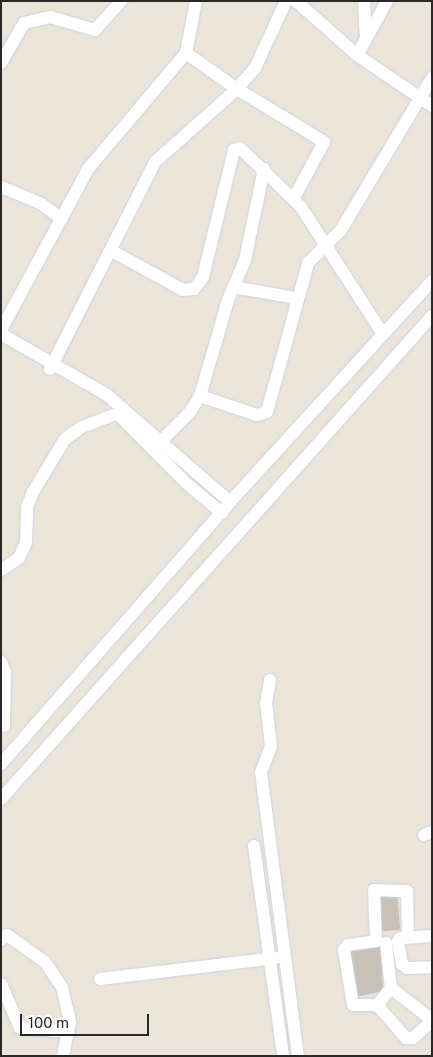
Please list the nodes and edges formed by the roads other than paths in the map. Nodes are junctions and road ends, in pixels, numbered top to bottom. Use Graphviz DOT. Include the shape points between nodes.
graph roads {
  1 [pos="121,1"];
  2 [pos="196,1"];
  3 [pos="286,1"];
  4 [pos="296,1"];
  5 [pos="364,1"];
  6 [pos="387,1"];
  7 [pos="366,39"];
  8 [pos="186,53"];
  9 [pos="357,55"];
  10 [pos="1,63"];
  11 [pos="432,78"];
  12 [pos="236,89"];
  13 [pos="417,98"];
  14 [pos="432,106"];
  15 [pos="264,170"];
  16 [pos="1,187"];
  17 [pos="294,198"];
  18 [pos="62,218"];
  19 [pos="326,244"];
  20 [pos="112,251"];
  21 [pos="432,281"];
  22 [pos="233,287"];
  23 [pos="297,298"];
  24 [pos="432,316"];
  25 [pos="1,330"];
  26 [pos="1,334"];
  27 [pos="383,334"];
  28 [pos="1,342"];
  29 [pos="52,365"];
  30 [pos="200,396"];
  31 [pos="118,414"];
  32 [pos="158,445"];
  33 [pos="191,479"];
  34 [pos="230,502"];
  35 [pos="222,513"];
  36 [pos="1,570"];
  37 [pos="1,662"];
  38 [pos="270,680"];
  39 [pos="4,726"];
  40 [pos="1,764"];
  41 [pos="1,800"];
  42 [pos="254,846"];
  43 [pos="432,936"];
  44 [pos="1,940"];
  45 [pos="392,941"];
  46 [pos="286,956"];
  47 [pos="269,960"];
  48 [pos="432,967"];
  49 [pos="100,979"];
  50 [pos="2,987"];
  51 [pos="391,988"];
  52 [pos="377,1005"];
  53 [pos="1,1016"];
  54 [pos="15,1016"];
  55 [pos="432,1021"];
  56 [pos="69,1032"];
  57 [pos="63,1056"];
  58 [pos="282,1056"];
  59 [pos="298,1056"];
  1 -- 10 [label="street" via="95,30 50,18 24,23"];
  2 -- 8 [label="street"];
  3 -- 12 [label="street" via="255,68"];
  4 -- 9 [label="street"];
  5 -- 7 [label="street"];
  6 -- 7 [label="street"];
  7 -- 9 [label="street"];
  8 -- 12 [label="street"];
  8 -- 18 [label="street" via="88,169"];
  9 -- 13 [label="street"];
  11 -- 13 [label="street"];
  12 -- 17 [label="street" via="324,142"];
  12 -- 20 [label="street" via="162,153"];
  13 -- 14 [label="street"];
  13 -- 19 [label="street" via="341,230"];
  15 -- 17 [label="street"];
  15 -- 20 [label="street" via="242,149 235,148 203,277 194,289 183,290"];
  15 -- 22 [label="street" via="245,260"];
  16 -- 18 [label="street" via="40,203"];
  17 -- 19 [label="street"];
  18 -- 25 [label="street"];
  19 -- 23 [label="street" via="308,263"];
  19 -- 27 [label="street"];
  20 -- 29 [label="street"];
  21 -- 27 [label="street"];
  22 -- 23 [label="street"];
  22 -- 30 [label="street"];
  23 -- 30 [label="street" via="267,412 257,415"];
  24 -- 41 [label="street"];
  26 -- 29 [label="street"];
  27 -- 34 [label="street"];
  28 -- 29 [label="street"];
  29 -- 31 [label="street"];
  29 -- 32 [label="street" via="113,400"];
  30 -- 32 [label="street"];
  31 -- 32 [label="street"];
  31 -- 36 [label="street" via="82,427 65,439 33,492 28,507 26,542 19,558"];
  32 -- 33 [label="street"];
  33 -- 34 [label="street"];
  33 -- 35 [label="street"];
  34 -- 35 [label="street"];
  35 -- 40 [label="street"];
  37 -- 39 [label="street" via="5,672"];
  38 -- 46 [label="street" via="266,708 271,746 261,772"];
  42 -- 47 [label="street"];
  43 -- 45 [label="street"];
  44 -- 56 [label="street" via="7,935 45,962 62,988"];
  45 -- 48 [label="street" via="407,968"];
  45 -- 51 [label="street"];
  45 -- 52 [label="street" via="348,945 344,950 353,1005"];
  46 -- 47 [label="street"];
  46 -- 59 [label="street"];
  47 -- 49 [label="street"];
  47 -- 58 [label="street"];
  50 -- 54 [label="street"];
  51 -- 52 [label="street"];
  51 -- 55 [label="street"];
  52 -- 55 [label="street" via="406,1038 413,1038"];
  53 -- 54 [label="street"];
  54 -- 56 [label="street" via="20,1028"];
  56 -- 57 [label="street"];
}
